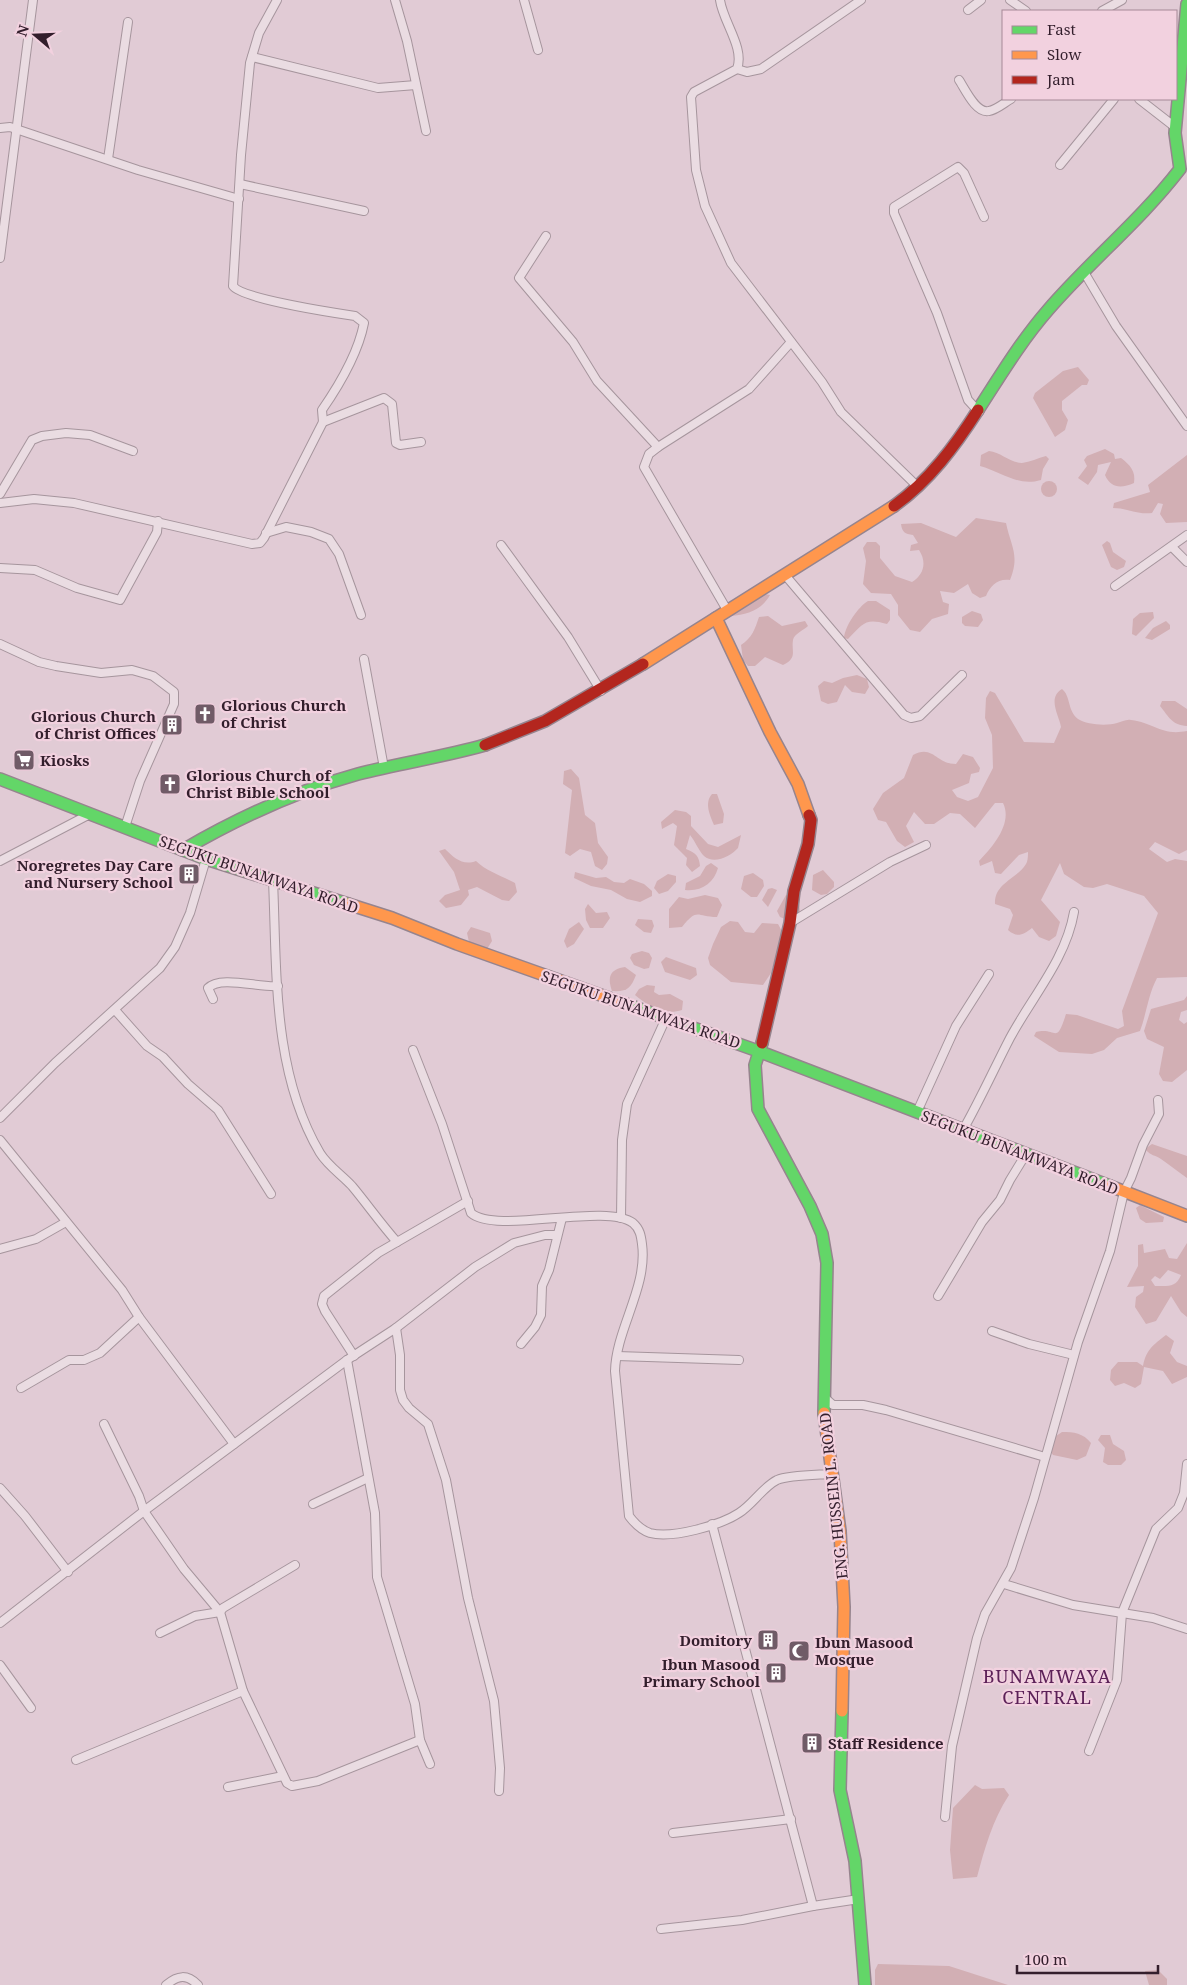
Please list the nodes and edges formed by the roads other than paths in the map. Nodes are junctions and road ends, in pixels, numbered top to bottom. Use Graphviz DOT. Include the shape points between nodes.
graph roads {
  1 [pos="33,0"];
  2 [pos="277,0"];
  3 [pos="395,0"];
  4 [pos="524,0"];
  5 [pos="720,0"];
  6 [pos="861,0"];
  7 [pos="981,0"];
  8 [pos="1010,0"];
  9 [pos="1122,0"];
  10 [pos="1187,4"];
  11 [pos="968,10"];
  12 [pos="1025,10"];
  13 [pos="1104,10"];
  14 [pos="128,22"];
  15 [pos="538,50"];
  16 [pos="252,57"];
  17 [pos="737,70"];
  18 [pos="959,80"];
  19 [pos="416,86"];
  20 [pos="1009,100"];
  21 [pos="1113,100"];
  22 [pos="1140,100"];
  23 [pos="1176,127"];
  24 [pos="0,128"];
  25 [pos="18,130"];
  26 [pos="426,131"];
  27 [pos="108,159"];
  28 [pos="1060,165"];
  29 [pos="1184,165"];
  30 [pos="240,184"];
  31 [pos="239,199"];
  32 [pos="364,211"];
  33 [pos="984,217"];
  34 [pos="546,236"];
  35 [pos="0,258"];
  36 [pos="1084,272"];
  37 [pos="791,342"];
  38 [pos="979,412"];
  39 [pos="323,422"];
  40 [pos="1187,426"];
  41 [pos="421,442"];
  42 [pos="658,447"];
  43 [pos="133,451"];
  44 [pos="918,487"];
  45 [pos="0,494"];
  46 [pos="0,503"];
  47 [pos="158,521"];
  48 [pos="266,533"];
  49 [pos="1187,536"];
  50 [pos="501,544"];
  51 [pos="1172,548"];
  52 [pos="1187,562"];
  53 [pos="0,568"];
  54 [pos="785,575"];
  55 [pos="1115,586"];
  56 [pos="727,610"];
  57 [pos="361,615"];
  58 [pos="716,618"];
  59 [pos="0,644"];
  60 [pos="364,659"];
  61 [pos="962,675"];
  62 [pos="601,691"];
  63 [pos="384,768"];
  64 [pos="0,779"];
  65 [pos="90,814"];
  66 [pos="125,827"];
  67 [pos="926,845"];
  68 [pos="183,850"];
  69 [pos="206,858"];
  70 [pos="0,861"];
  71 [pos="273,880"];
  72 [pos="1074,912"];
  73 [pos="790,924"];
  74 [pos="989,974"];
  75 [pos="278,986"];
  76 [pos="213,999"];
  77 [pos="115,1010"];
  78 [pos="666,1018"];
  79 [pos="413,1050"];
  80 [pos="758,1051"];
  81 [pos="1158,1100"];
  82 [pos="916,1112"];
  83 [pos="0,1118"];
  84 [pos="963,1130"];
  85 [pos="0,1140"];
  86 [pos="1026,1154"];
  87 [pos="1124,1192"];
  88 [pos="271,1194"];
  89 [pos="468,1201"];
  90 [pos="1187,1216"];
  91 [pos="562,1218"];
  92 [pos="621,1218"];
  93 [pos="66,1222"];
  94 [pos="556,1235"];
  95 [pos="396,1242"];
  96 [pos="0,1249"];
  97 [pos="938,1296"];
  98 [pos="139,1318"];
  99 [pos="396,1328"];
  100 [pos="992,1331"];
  101 [pos="521,1344"];
  102 [pos="1074,1355"];
  103 [pos="617,1356"];
  104 [pos="350,1358"];
  105 [pos="739,1360"];
  106 [pos="21,1388"];
  107 [pos="824,1397"];
  108 [pos="104,1424"];
  109 [pos="234,1444"];
  110 [pos="1045,1457"];
  111 [pos="1187,1464"];
  112 [pos="831,1474"];
  113 [pos="368,1478"];
  114 [pos="0,1488"];
  115 [pos="313,1504"];
  116 [pos="144,1511"];
  117 [pos="712,1524"];
  118 [pos="295,1564"];
  119 [pos="68,1572"];
  120 [pos="1004,1584"];
  121 [pos="220,1612"];
  122 [pos="1122,1613"];
  123 [pos="0,1624"];
  124 [pos="1187,1629"];
  125 [pos="160,1632"];
  126 [pos="0,1665"];
  127 [pos="243,1691"];
  128 [pos="31,1708"];
  129 [pos="420,1740"];
  130 [pos="1089,1751"];
  131 [pos="76,1760"];
  132 [pos="430,1764"];
  133 [pos="282,1776"];
  134 [pos="228,1788"];
  135 [pos="498,1791"];
  136 [pos="945,1817"];
  137 [pos="790,1819"];
  138 [pos="673,1833"];
  139 [pos="859,1899"];
  140 [pos="813,1906"];
  141 [pos="660,1930"];
  142 [pos="166,1985"];
  143 [pos="198,1985"];
  144 [pos="865,1985"];
  1 -- 25 [label="street"];
  2 -- 16 [label="street" via="259,33"];
  3 -- 19 [label="street"];
  4 -- 15 [label="street"];
  5 -- 17 [label="street" via="722,14 740,58"];
  6 -- 17 [label="street" via="761,69"];
  7 -- 11 [label="street"];
  8 -- 12 [label="street"];
  9 -- 13 [label="street"];
  10 -- 23 [label="street"];
  14 -- 27 [label="street"];
  16 -- 19 [label="street" via="378,88"];
  16 -- 30 [label="street"];
  17 -- 37 [label="street" via="691,94 696,170 705,206 731,264"];
  18 -- 20 [label="street" via="979,108 985,111"];
  19 -- 26 [label="street"];
  21 -- 28 [label="street"];
  22 -- 23 [label="street"];
  23 -- 29 [label="street"];
  24 -- 25 [label="street"];
  25 -- 27 [label="street"];
  25 -- 35 [label="street"];
  27 -- 31 [label="street"];
  29 -- 36 [label="street" via="1161,194"];
  30 -- 31 [label="street"];
  30 -- 32 [label="street"];
  31 -- 39 [label="street" via="235,288 278,302 355,316 364,323 342,380 322,410"];
  33 -- 38 [label="street" via="964,173 958,167 894,207 968,400"];
  34 -- 42 [label="street" via="520,274 521,281 573,342 597,381"];
  36 -- 38 [label="street" via="1019,346"];
  36 -- 40 [label="street" via="1116,326"];
  37 -- 42 [label="street" via="749,389"];
  37 -- 44 [label="street" via="841,412"];
  38 -- 44 [label="street" via="944,460"];
  39 -- 41 [label="street" via="384,398 392,404 396,443"];
  39 -- 48 [label="street"];
  42 -- 56 [label="street" via="649,454 644,467"];
  43 -- 45 [label="street" via="90,435 42,436 32,440"];
  44 -- 54 [label="street" via="879,516"];
  46 -- 47 [label="street" via="34,499 74,503"];
  47 -- 48 [label="street" via="252,544 260,543"];
  47 -- 53 [label="street" via="157,532 120,600 77,588 35,570"];
  48 -- 57 [label="street" via="286,527 328,539 339,554"];
  49 -- 51 [label="street"];
  50 -- 62 [label="street" via="568,637"];
  51 -- 52 [label="street"];
  51 -- 55 [label="street"];
  54 -- 56 [label="street"];
  54 -- 61 [label="street" via="904,715 911,718 920,716"];
  56 -- 58 [label="street"];
  58 -- 62 [label="street"];
  58 -- 73 [label="street, ENG. HUSSEIN L. ROAD" via="809,810 811,831 795,885"];
  59 -- 66 [label="street" via="56,666 101,672 132,670 153,676 174,692 174,704 140,781"];
  60 -- 63 [label="street"];
  62 -- 63 [label="street" via="517,734 467,750"];
  63 -- 68 [label="street" via="298,792 238,819"];
  64 -- 65 [label="street, SEGUKU BUNAMWAYA ROAD"];
  65 -- 66 [label="street, SEGUKU BUNAMWAYA ROAD"];
  65 -- 70 [label="street"];
  66 -- 68 [label="street, SEGUKU BUNAMWAYA ROAD"];
  67 -- 73 [label="street" via="881,868"];
  68 -- 69 [label="street, SEGUKU BUNAMWAYA ROAD"];
  69 -- 71 [label="street, SEGUKU BUNAMWAYA ROAD"];
  69 -- 77 [label="street" via="190,914 175,947 160,968"];
  71 -- 75 [label="street"];
  71 -- 78 [label="street, SEGUKU BUNAMWAYA ROAD" via="392,918"];
  72 -- 84 [label="street" via="1067,940 1010,1038"];
  73 -- 80 [label="street, ENG. HUSSEIN L. ROAD"];
  74 -- 82 [label="street" via="959,1020"];
  75 -- 76 [label="street" via="220,982 208,988"];
  75 -- 95 [label="street" via="287,1067 300,1113 321,1155 351,1185"];
  77 -- 83 [label="street"];
  77 -- 88 [label="street" via="147,1046 163,1057 218,1110"];
  78 -- 80 [label="street, SEGUKU BUNAMWAYA ROAD"];
  78 -- 92 [label="street" via="627,1104 622,1140"];
  79 -- 89 [label="street"];
  80 -- 82 [label="street, SEGUKU BUNAMWAYA ROAD"];
  80 -- 107 [label="street, ENG. HUSSEIN L. ROAD" via="755,1065 758,1109 798,1182 822,1234 825,1248"];
  81 -- 87 [label="street" via="1159,1114"];
  82 -- 84 [label="street, SEGUKU BUNAMWAYA ROAD"];
  84 -- 86 [label="street, SEGUKU BUNAMWAYA ROAD"];
  85 -- 93 [label="street"];
  86 -- 87 [label="street, SEGUKU BUNAMWAYA ROAD"];
  86 -- 97 [label="street"];
  87 -- 90 [label="street, SEGUKU BUNAMWAYA ROAD"];
  87 -- 102 [label="street" via="1110,1250"];
  89 -- 91 [label="street" via="477,1218"];
  89 -- 95 [label="street"];
  91 -- 92 [label="street"];
  91 -- 94 [label="street"];
  92 -- 103 [label="street" via="633,1223 640,1232 643,1250 636,1293"];
  93 -- 96 [label="street" via="36,1239"];
  93 -- 98 [label="street" via="122,1290"];
  94 -- 99 [label="street" via="514,1242 475,1267"];
  94 -- 101 [label="street" via="549,1270 542,1286 541,1316"];
  95 -- 104 [label="street" via="324,1296 322,1304"];
  98 -- 106 [label="street" via="100,1353 84,1360 69,1360"];
  98 -- 109 [label="street"];
  99 -- 104 [label="street"];
  99 -- 135 [label="street" via="403,1400 428,1424 446,1480 468,1598 494,1701 500,1768"];
  100 -- 102 [label="street"];
  102 -- 110 [label="street"];
  103 -- 105 [label="street"];
  103 -- 117 [label="street" via="615,1371 629,1516 649,1533 682,1532"];
  104 -- 109 [label="street"];
  104 -- 113 [label="street"];
  107 -- 110 [label="street" via="833,1405 863,1405 886,1410"];
  107 -- 112 [label="street, ENG. HUSSEIN L. ROAD" via="825,1439"];
  108 -- 116 [label="street"];
  109 -- 116 [label="street"];
  110 -- 120 [label="street"];
  111 -- 122 [label="street" via="1184,1493 1178,1508 1156,1529"];
  112 -- 117 [label="street" via="779,1479 739,1513"];
  112 -- 139 [label="street, ENG. HUSSEIN L. ROAD" via="840,1531 844,1607 840,1790 855,1861"];
  113 -- 115 [label="street"];
  113 -- 129 [label="street" via="375,1513 377,1577 415,1704"];
  114 -- 119 [label="street"];
  116 -- 119 [label="street"];
  116 -- 121 [label="street" via="184,1569"];
  117 -- 137 [label="street"];
  118 -- 121 [label="street"];
  119 -- 123 [label="street"];
  120 -- 122 [label="street" via="1078,1606"];
  120 -- 136 [label="street" via="985,1614 977,1638 952,1746"];
  121 -- 125 [label="street" via="195,1616"];
  121 -- 127 [label="street"];
  122 -- 124 [label="street"];
  122 -- 130 [label="street" via="1116,1680"];
  126 -- 128 [label="street"];
  127 -- 131 [label="street"];
  127 -- 133 [label="street"];
  129 -- 132 [label="street"];
  129 -- 133 [label="street" via="310,1783 292,1786"];
  133 -- 134 [label="street"];
  137 -- 138 [label="street"];
  137 -- 140 [label="street"];
  139 -- 140 [label="street"];
  139 -- 144 [label="street, ENG. HUSSEIN L. ROAD"];
  140 -- 141 [label="street" via="742,1920"];
  142 -- 143 [label="street" via="184,1976"];
}
